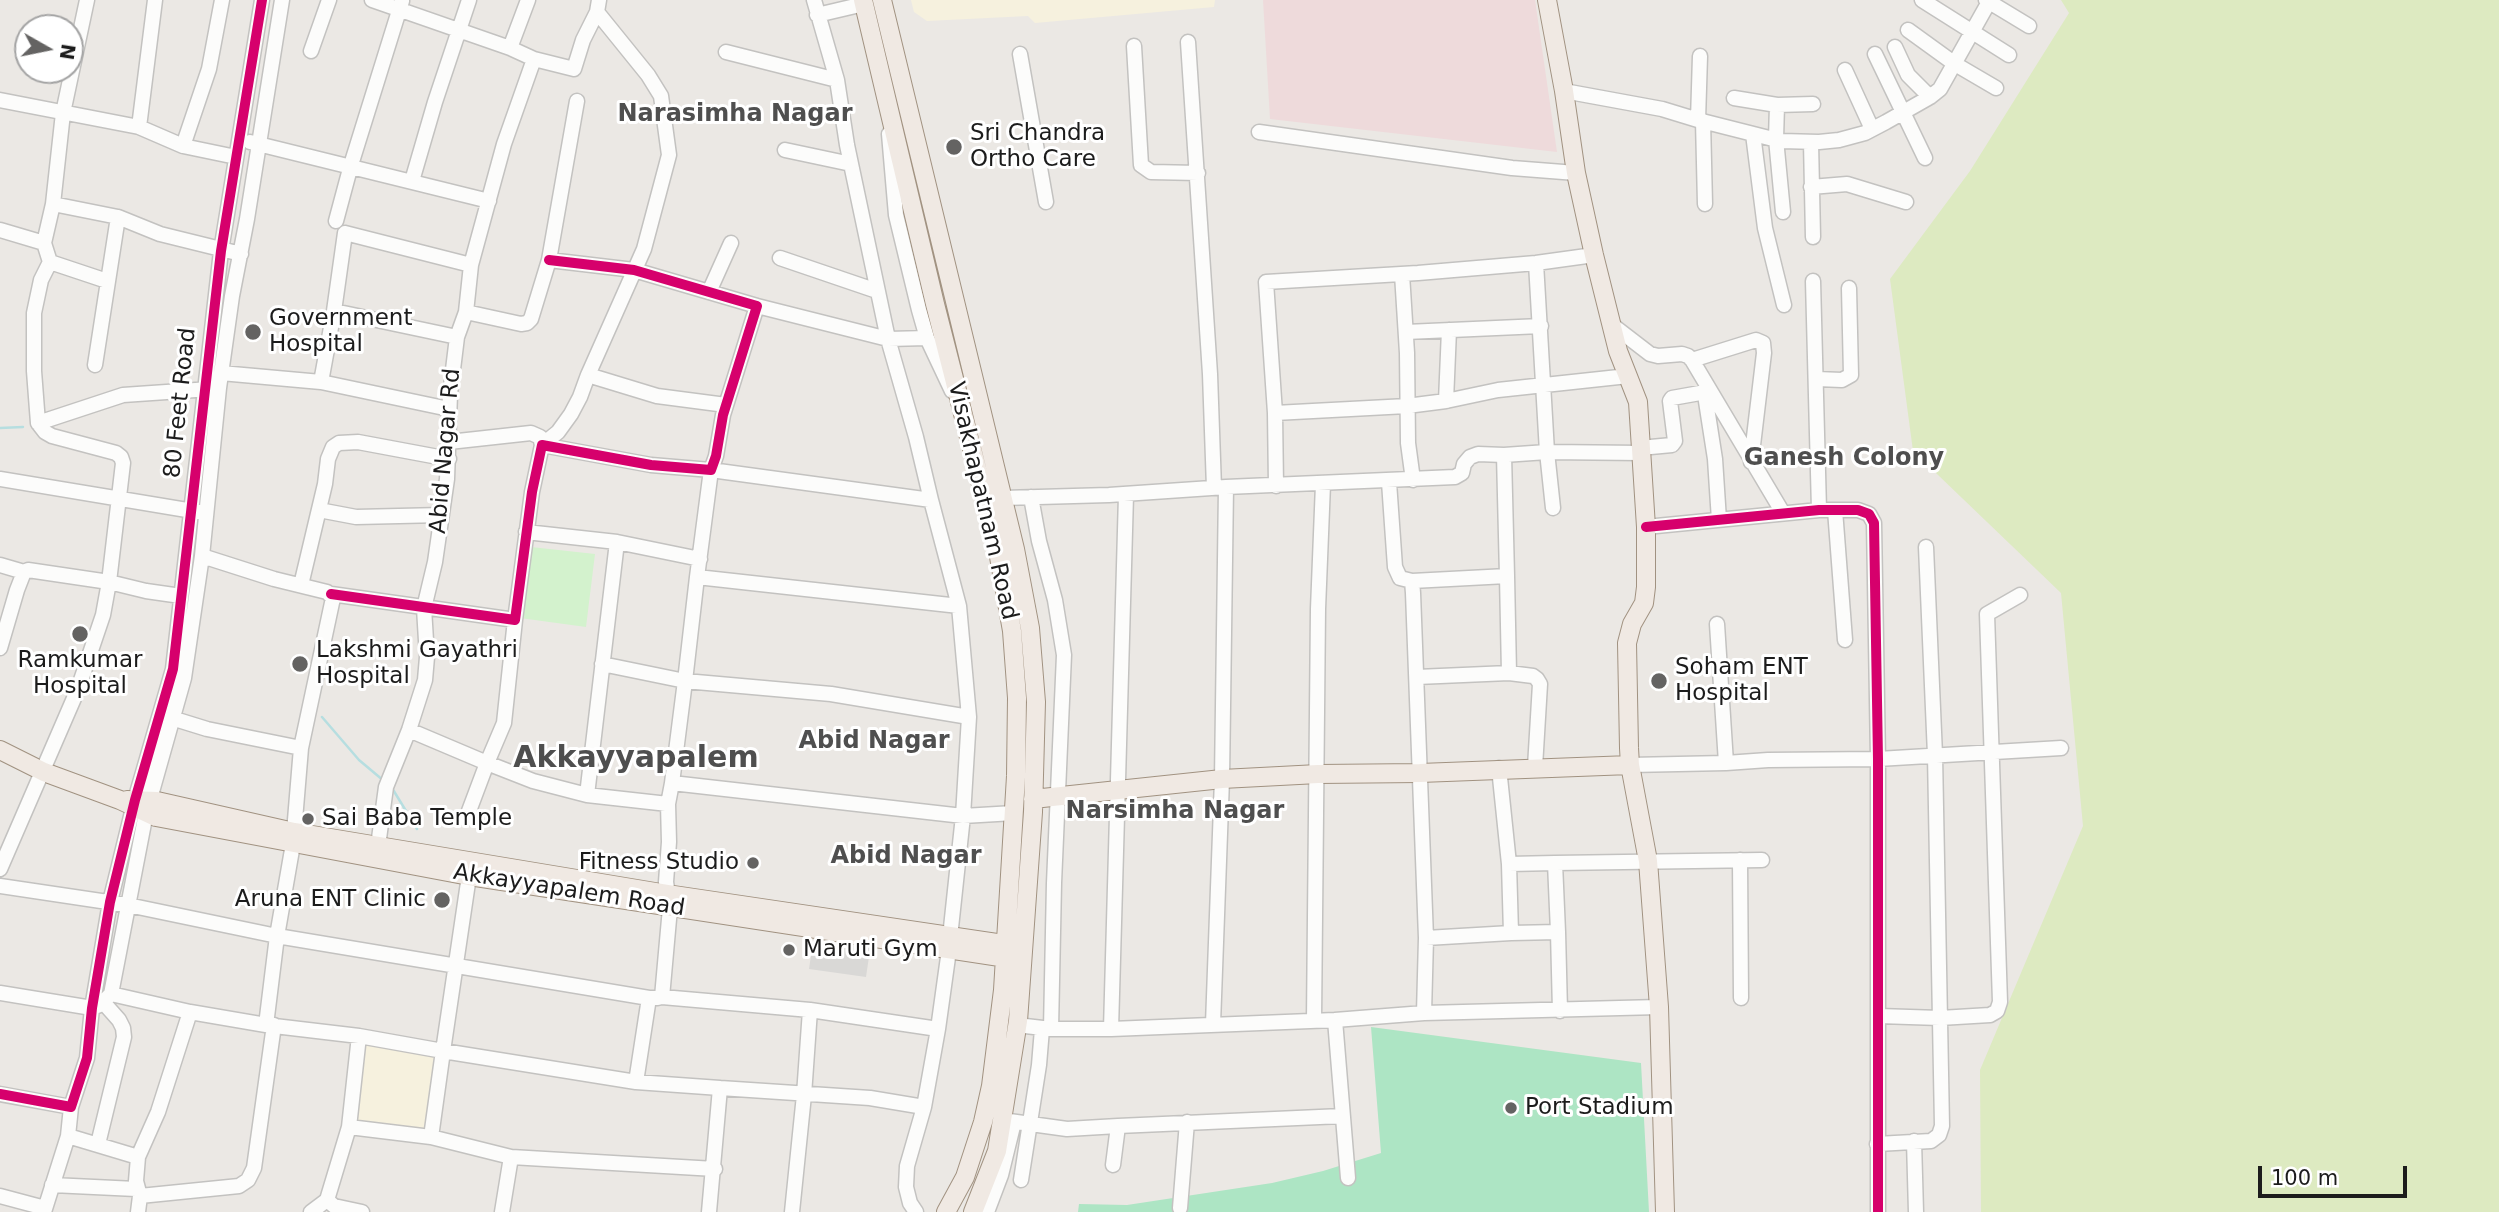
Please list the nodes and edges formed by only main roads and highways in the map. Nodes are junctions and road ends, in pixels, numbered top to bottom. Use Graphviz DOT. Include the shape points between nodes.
graph roads {
  1 [pos="1547,0"];
  2 [pos="864,2"];
  3 [pos="884,4"];
  4 [pos="0,750"];
  5 [pos="1630,765"];
  6 [pos="1033,799"];
  7 [pos="294,838"];
  8 [pos="668,901"];
  9 [pos="1005,952"];
  10 [pos="1023,953"];
  11 [pos="946,1212"];
  12 [pos="973,1212"];
  13 [pos="1665,1212"];
  1 -- 5 [label="main road" via="1594,255 1622,363 1638,402 1646,527 1644,603 1627,643"];
  2 -- 9 [label="main road, Visakhapatnam Road" via="998,551 1012,631 1017,698"];
  3 -- 6 [label="main road" via="1030,628 1035,702"];
  4 -- 7 [label="main road, Akkayyapalem Road" via="44,772 137,804 156,817"];
  5 -- 6 [label="main road" via="1222,779"];
  5 -- 13 [label="main road" via="1648,861 1659,1007"];
  6 -- 10 [label="main road"];
  7 -- 8 [label="main road" via="377,846"];
  7 -- 8 [label="main road, Akkayyapalem Road" via="469,876"];
  8 -- 9 [label="main road, Akkayyapalem Road"];
  9 -- 10 [label="main road, Akkayyapalem Road"];
  9 -- 11 [label="main road, Visakhapatnam Road" via="983,1122 965,1177"];
  10 -- 12 [label="main road" via="1008,1121"];
}
